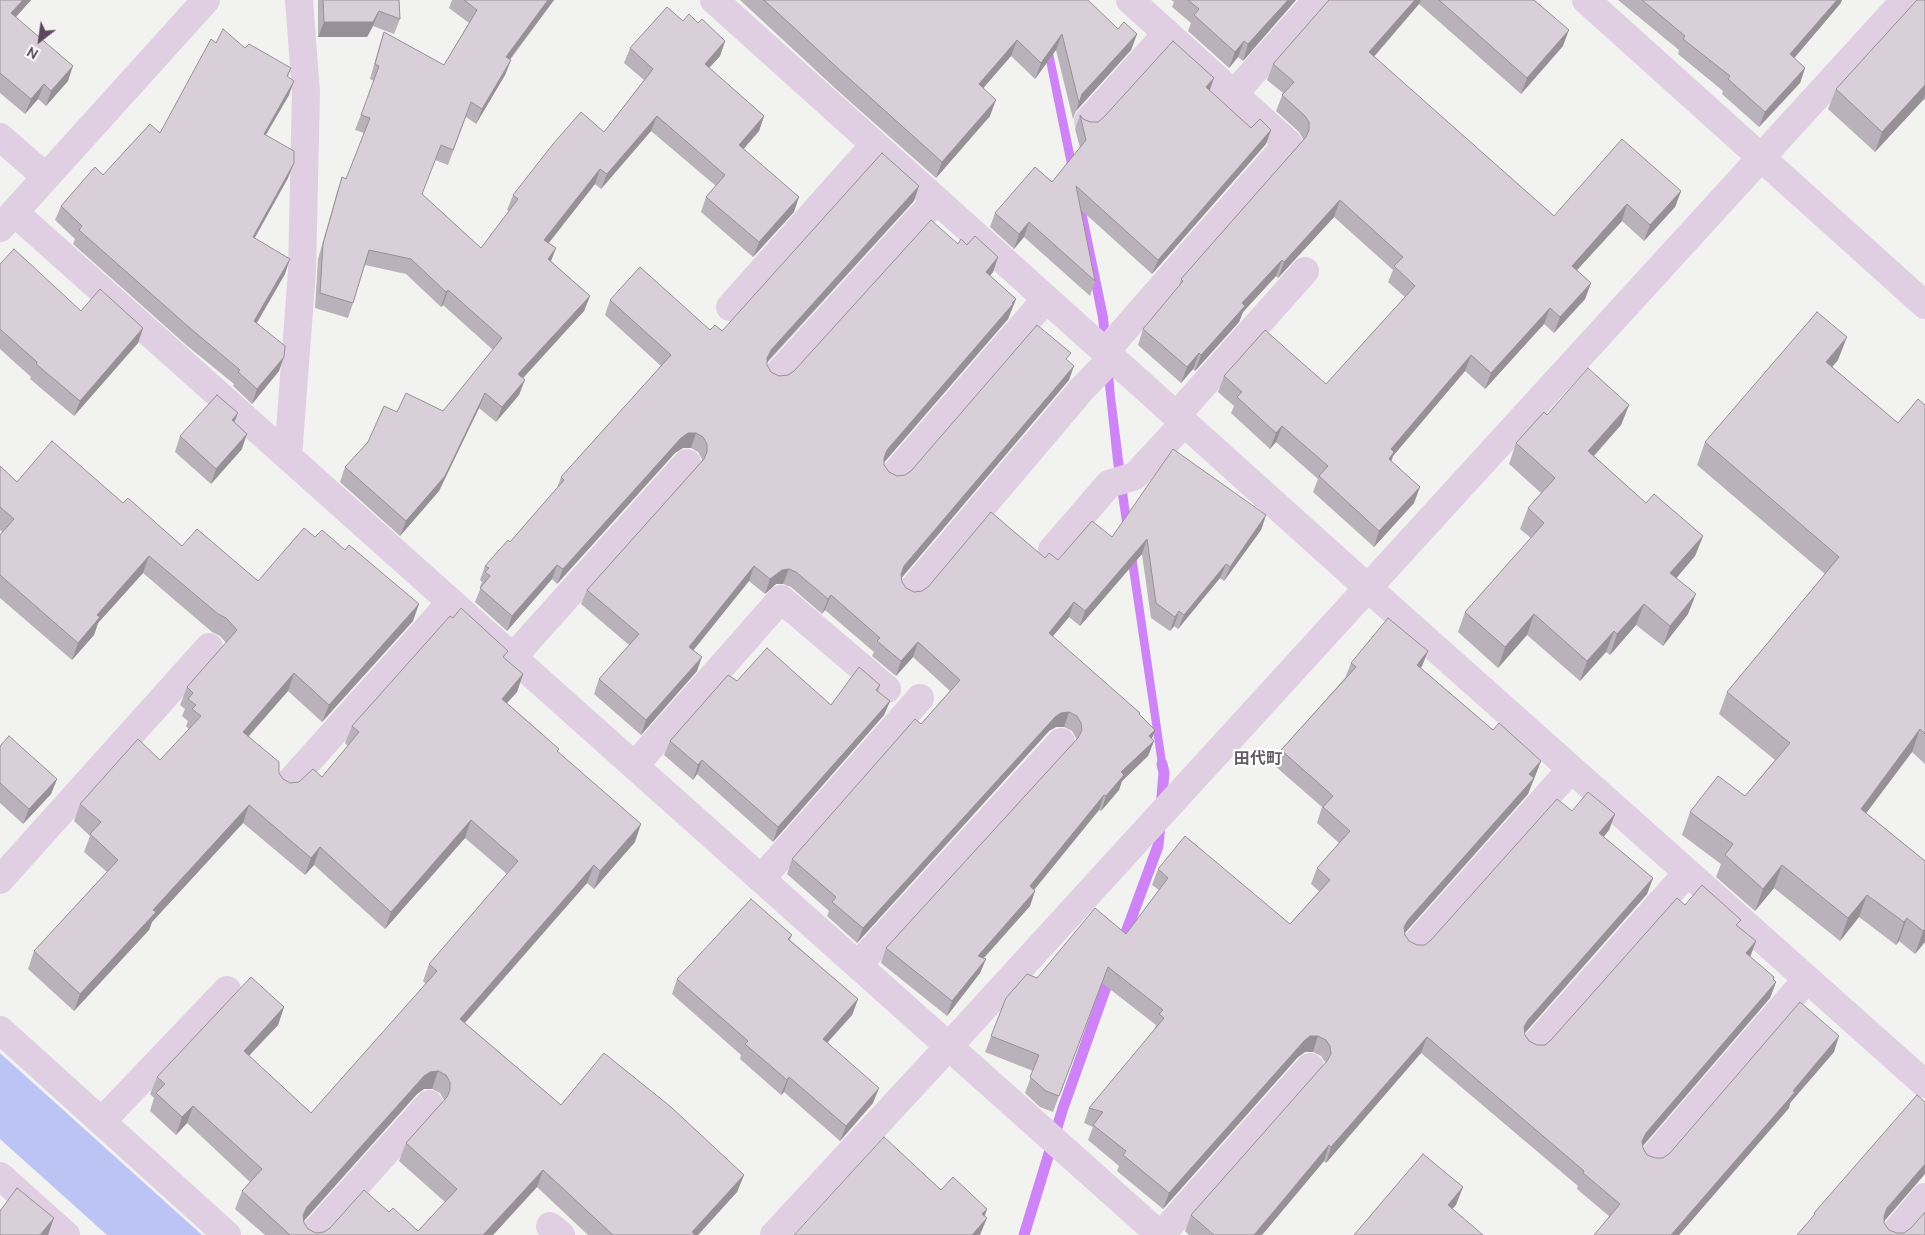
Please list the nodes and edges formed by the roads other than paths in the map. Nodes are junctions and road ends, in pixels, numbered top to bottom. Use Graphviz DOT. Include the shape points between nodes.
graph roads {
  1 [pos="206,0"];
  2 [pos="299,0"];
  3 [pos="714,0"];
  4 [pos="1130,0"];
  5 [pos="1317,0"];
  6 [pos="1586,0"];
  7 [pos="1905,0"];
  8 [pos="1167,33"];
  9 [pos="1234,94"];
  10 [pos="1088,121"];
  11 [pos="0,137"];
  12 [pos="874,144"];
  13 [pos="1762,158"];
  14 [pos="46,177"];
  15 [pos="936,200"];
  16 [pos="7,220"];
  17 [pos="1306,271"];
  18 [pos="1046,299"];
  19 [pos="1925,305"];
  20 [pos="730,307"];
  21 [pos="1108,355"];
  22 [pos="777,375"];
  23 [pos="1180,419"];
  24 [pos="288,456"];
  25 [pos="687,462"];
  26 [pos="894,475"];
  27 [pos="1052,550"];
  28 [pos="1368,588"];
  29 [pos="912,591"];
  30 [pos="451,602"];
  31 [pos="209,647"];
  32 [pos="513,657"];
  33 [pos="887,689"];
  34 [pos="920,698"];
  35 [pos="1061,742"];
  36 [pos="634,765"];
  37 [pos="1571,769"];
  38 [pos="287,785"];
  39 [pos="1687,873"];
  40 [pos="761,879"];
  41 [pos="0,880"];
  42 [pos="1414,946"];
  43 [pos="858,965"];
  44 [pos="1807,979"];
  45 [pos="227,990"];
  46 [pos="0,1030"];
  47 [pos="950,1046"];
  48 [pos="1534,1046"];
  49 [pos="1310,1067"];
  50 [pos="1925,1084"];
  51 [pos="429,1104"];
  52 [pos="102,1122"];
  53 [pos="1652,1159"];
  54 [pos="0,1176"];
  55 [pos="1925,1197"];
  56 [pos="1150,1232"];
  57 [pos="66,1235"];
  58 [pos="226,1235"];
  59 [pos="312,1235"];
  60 [pos="774,1235"];
  61 [pos="1893,1235"];
  1 -- 14 [label="street"];
  2 -- 24 [label="street" via="306,92 304,212"];
  3 -- 12 [label="street"];
  4 -- 8 [label="street"];
  5 -- 9 [label="street"];
  6 -- 13 [label="street"];
  7 -- 13 [label="street"];
  8 -- 9 [label="street"];
  8 -- 10 [label="street"];
  9 -- 21 [label="street" via="1288,143"];
  11 -- 14 [label="street"];
  12 -- 15 [label="street"];
  12 -- 20 [label="street"];
  13 -- 19 [label="street"];
  13 -- 28 [label="street"];
  14 -- 16 [label="street"];
  15 -- 18 [label="street"];
  15 -- 22 [label="street"];
  16 -- 24 [label="street"];
  17 -- 23 [label="street"];
  18 -- 21 [label="street"];
  18 -- 26 [label="street"];
  21 -- 23 [label="street"];
  21 -- 29 [label="street"];
  23 -- 27 [label="street" via="1135,476 1110,484"];
  23 -- 28 [label="street"];
  24 -- 30 [label="street"];
  25 -- 32 [label="street"];
  28 -- 37 [label="street"];
  28 -- 47 [label="street"];
  30 -- 32 [label="street"];
  30 -- 38 [label="street"];
  31 -- 41 [label="street"];
  32 -- 36 [label="street"];
  33 -- 36 [label="street" via="781,599"];
  34 -- 40 [label="street"];
  35 -- 43 [label="street"];
  36 -- 40 [label="street"];
  37 -- 39 [label="street"];
  37 -- 42 [label="street"];
  39 -- 44 [label="street"];
  39 -- 48 [label="street"];
  40 -- 43 [label="street"];
  43 -- 47 [label="street"];
  44 -- 50 [label="street"];
  44 -- 53 [label="street"];
  45 -- 52 [label="street"];
  46 -- 52 [label="street"];
  47 -- 56 [label="street"];
  47 -- 60 [label="street"];
  49 -- 56 [label="street"];
  51 -- 59 [label="street"];
  52 -- 58 [label="street"];
  54 -- 57 [label="street"];
  55 -- 61 [label="street"];
}
